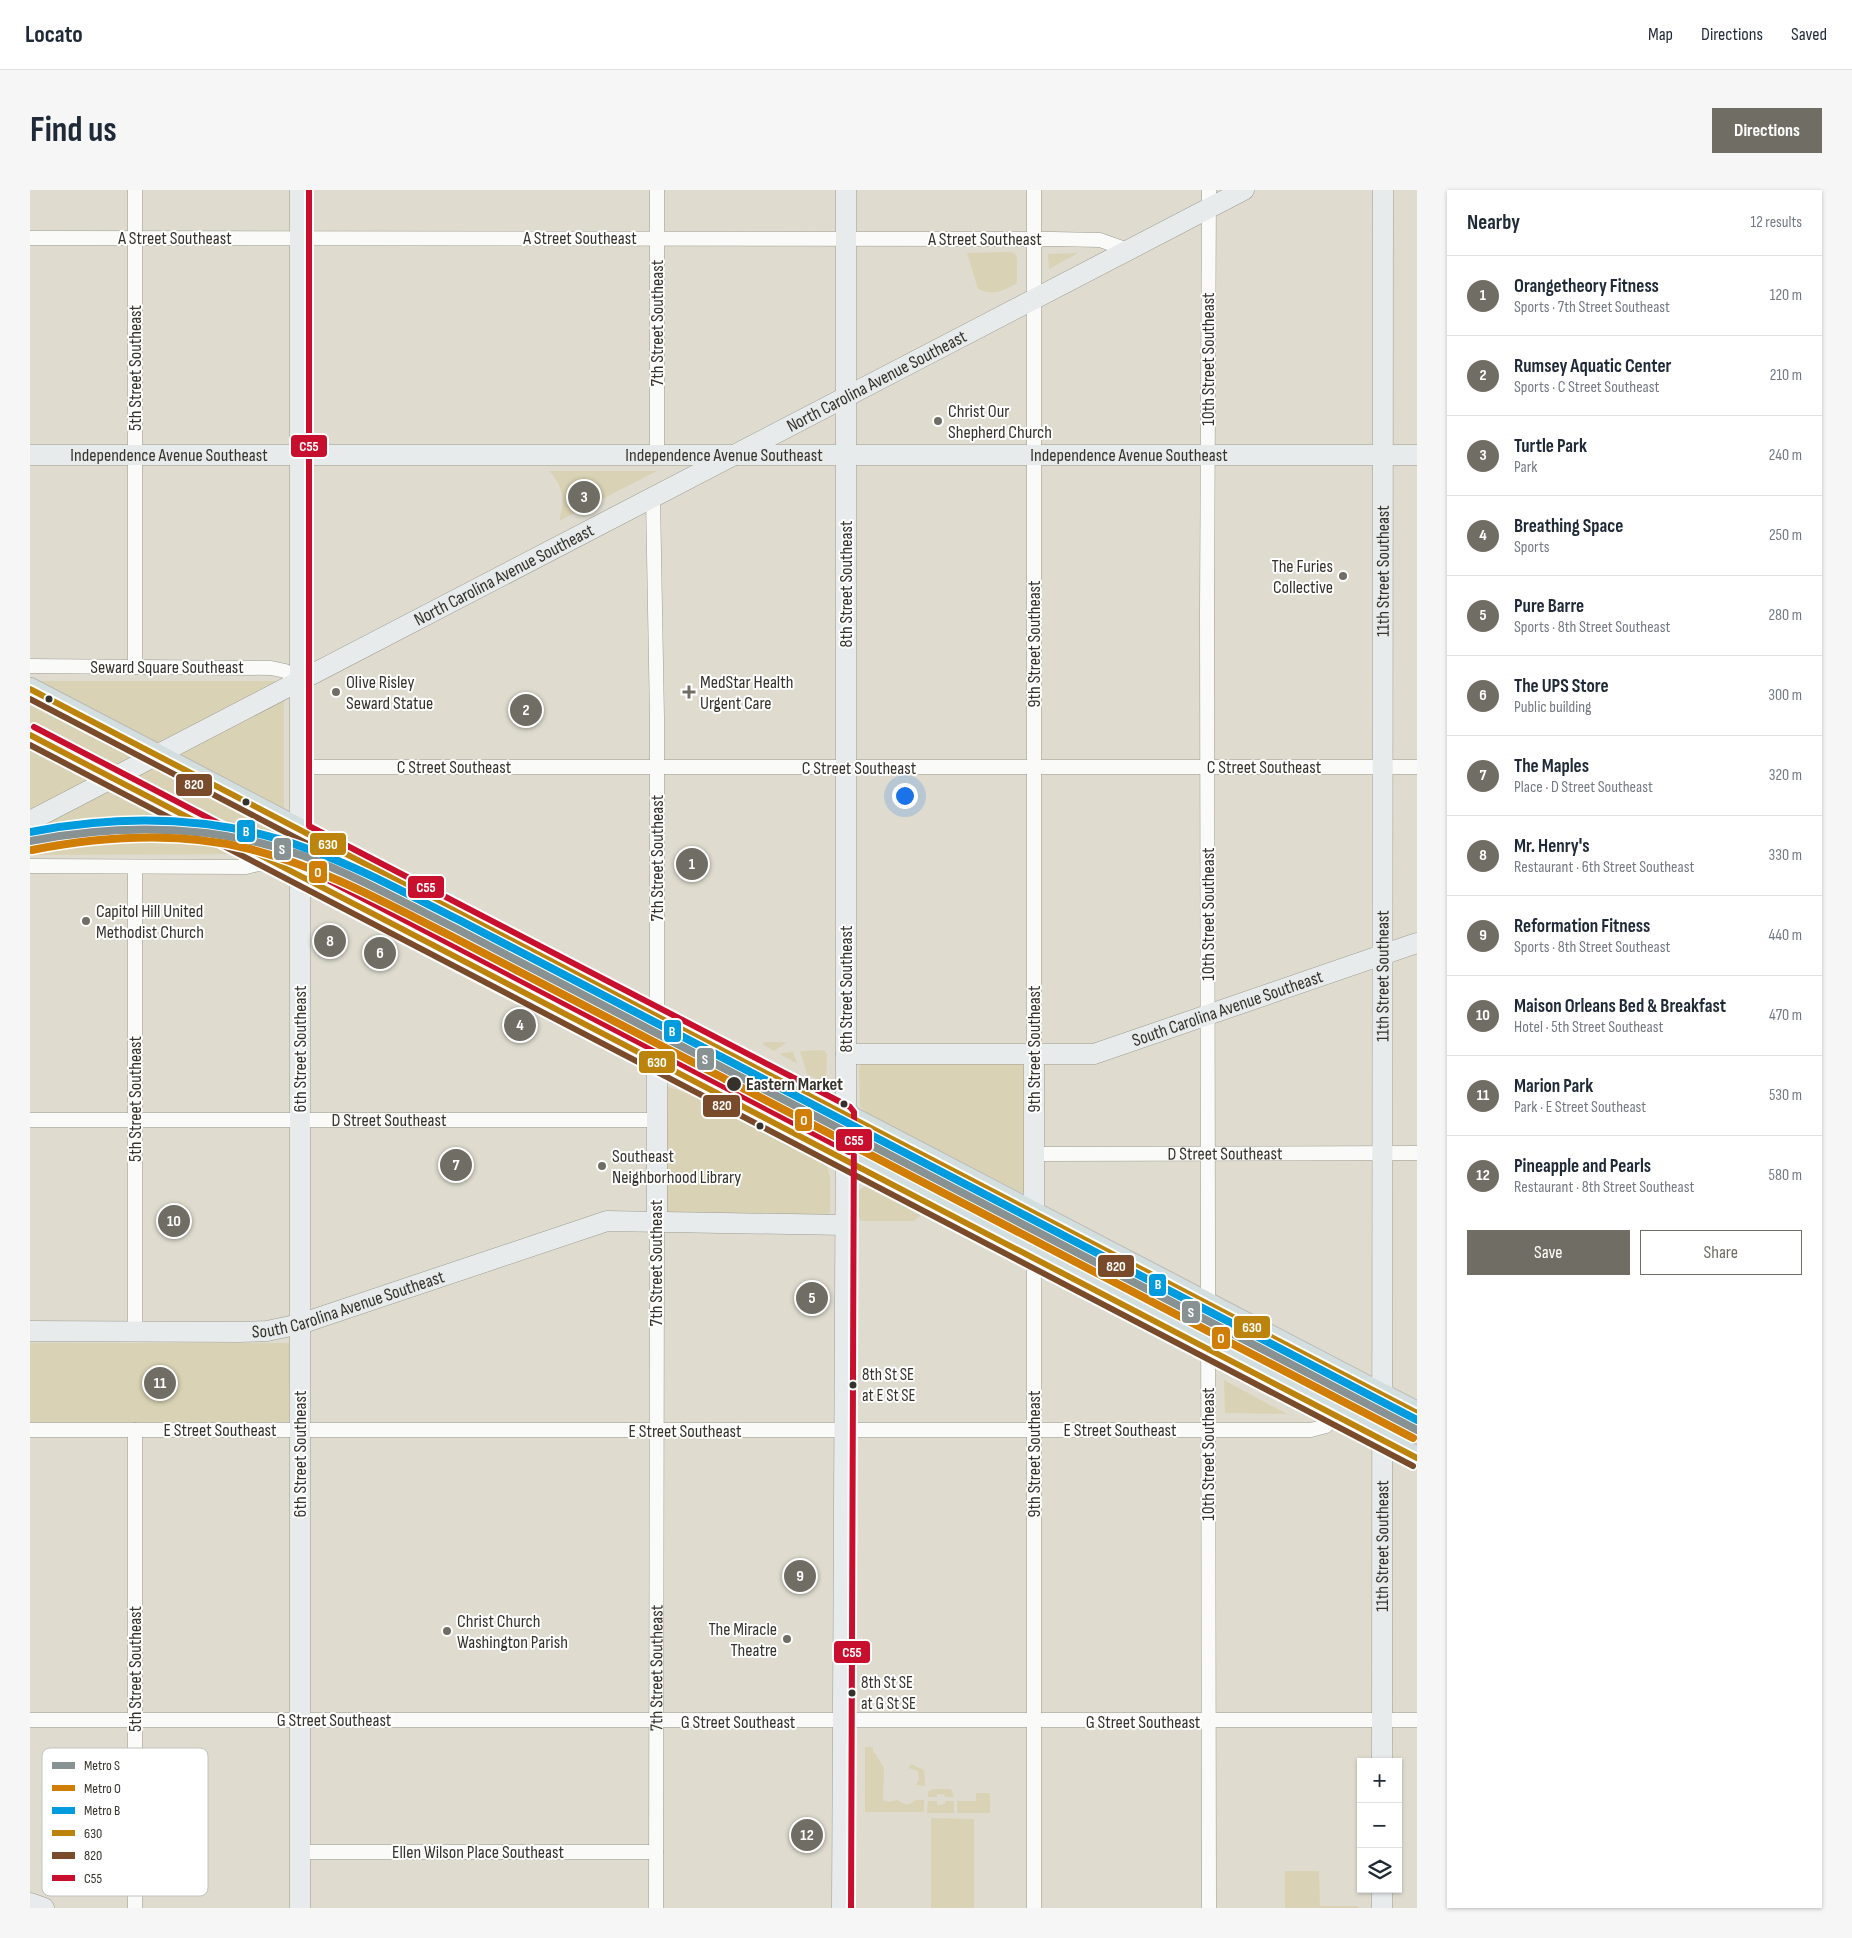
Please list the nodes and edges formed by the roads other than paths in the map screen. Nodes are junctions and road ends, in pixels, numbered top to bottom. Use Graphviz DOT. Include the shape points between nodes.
graph roads {
  1 [pos="134,190"];
  2 [pos="300,190"];
  3 [pos="657,190"];
  4 [pos="846,190"];
  5 [pos="1034,190"];
  6 [pos="1244,190"];
  7 [pos="1383,190"];
  8 [pos="1209,199"];
  9 [pos="30,238"];
  10 [pos="134,238"];
  11 [pos="300,238"];
  12 [pos="657,238"];
  13 [pos="846,238"];
  14 [pos="1034,239"];
  15 [pos="1128,250"];
  16 [pos="1034,299"];
  17 [pos="846,396"];
  18 [pos="846,454"];
  19 [pos="30,455"];
  20 [pos="134,455"];
  21 [pos="300,455"];
  22 [pos="657,455"];
  23 [pos="734,455"];
  24 [pos="1033,455"];
  25 [pos="1208,455"];
  26 [pos="1383,456"];
  27 [pos="1417,456"];
  28 [pos="654,498"];
  29 [pos="30,666"];
  30 [pos="135,667"];
  31 [pos="300,680"];
  32 [pos="30,689"];
  33 [pos="30,734"];
  34 [pos="156,755"];
  35 [pos="300,767"];
  36 [pos="1208,767"];
  37 [pos="1383,767"];
  38 [pos="1417,767"];
  39 [pos="656,768"];
  40 [pos="846,768"];
  41 [pos="1034,768"];
  42 [pos="113,778"];
  43 [pos="30,821"];
  44 [pos="300,830"];
  45 [pos="250,849"];
  46 [pos="271,860"];
  47 [pos="30,866"];
  48 [pos="135,867"];
  49 [pos="300,876"];
  50 [pos="1417,943"];
  51 [pos="1383,955"];
  52 [pos="1208,1014"];
  53 [pos="657,1016"];
  54 [pos="846,1054"];
  55 [pos="1034,1054"];
  56 [pos="657,1062"];
  57 [pos="846,1115"];
  58 [pos="30,1120"];
  59 [pos="135,1120"];
  60 [pos="300,1120"];
  61 [pos="656,1120"];
  62 [pos="1383,1153"];
  63 [pos="1417,1153"];
  64 [pos="1034,1154"];
  65 [pos="1208,1154"];
  66 [pos="845,1160"];
  67 [pos="1034,1213"];
  68 [pos="657,1222"];
  69 [pos="844,1224"];
  70 [pos="1034,1258"];
  71 [pos="1209,1305"];
  72 [pos="300,1324"];
  73 [pos="30,1331"];
  74 [pos="135,1331"];
  75 [pos="1209,1349"];
  76 [pos="1382,1395"];
  77 [pos="1417,1414"];
  78 [pos="1336,1415"];
  79 [pos="30,1430"];
  80 [pos="135,1430"];
  81 [pos="300,1430"];
  82 [pos="1208,1430"];
  83 [pos="656,1431"];
  84 [pos="844,1431"];
  85 [pos="1034,1431"];
  86 [pos="1382,1440"];
  87 [pos="1417,1458"];
  88 [pos="30,1720"];
  89 [pos="300,1720"];
  90 [pos="1382,1720"];
  91 [pos="1417,1720"];
  92 [pos="135,1721"];
  93 [pos="656,1722"];
  94 [pos="842,1722"];
  95 [pos="1035,1722"];
  96 [pos="1209,1722"];
  97 [pos="135,1748"];
  98 [pos="1382,1758"];
  99 [pos="300,1852"];
  100 [pos="656,1852"];
  101 [pos="1382,1893"];
  102 [pos="30,1903"];
  103 [pos="44,1908"];
  104 [pos="300,1908"];
  105 [pos="656,1908"];
  106 [pos="842,1908"];
  107 [pos="1034,1908"];
  108 [pos="1209,1908"];
  109 [pos="1382,1908"];
  1 -- 10 [label="street, 5th Street Southeast"];
  2 -- 11 [label="main road, 6th Street Southeast"];
  3 -- 12 [label="street, 7th Street Southeast"];
  4 -- 13 [label="main road, 8th Street Southeast"];
  5 -- 14 [label="street, 9th Street Southeast"];
  6 -- 8 [label="main road, North Carolina Avenue Southeast"];
  7 -- 26 [label="main road, 11th Street Southeast"];
  8 -- 15 [label="main road, North Carolina Avenue Southeast"];
  8 -- 25 [label="street, 10th Street Southeast"];
  9 -- 10 [label="street, A Street Southeast"];
  10 -- 11 [label="street, A Street Southeast"];
  10 -- 20 [label="street, 5th Street Southeast"];
  11 -- 12 [label="street, A Street Southeast"];
  11 -- 21 [label="main road, 6th Street Southeast"];
  12 -- 13 [label="street, A Street Southeast"];
  12 -- 22 [label="street, 7th Street Southeast"];
  13 -- 14 [label="street, A Street Southeast"];
  13 -- 17 [label="main road, 8th Street Southeast"];
  14 -- 15 [label="street, A Street Southeast" via="1100,240"];
  14 -- 16 [label="street, 9th Street Southeast"];
  15 -- 16 [label="main road, North Carolina Avenue Southeast"];
  16 -- 17 [label="main road, North Carolina Avenue Southeast"];
  16 -- 24 [label="street, 9th Street Southeast"];
  17 -- 18 [label="main road, 8th Street Southeast"];
  17 -- 23 [label="main road, North Carolina Avenue Southeast"];
  18 -- 23 [label="main road, Independence Avenue Southeast"];
  18 -- 24 [label="main road, Independence Avenue Southeast"];
  18 -- 40 [label="main road, 8th Street Southeast"];
  19 -- 20 [label="main road, Independence Avenue Southeast"];
  20 -- 21 [label="main road, Independence Avenue Southeast"];
  20 -- 30 [label="street, 5th Street Southeast"];
  21 -- 22 [label="main road, Independence Avenue Southeast"];
  21 -- 31 [label="main road, 6th Street Southeast"];
  22 -- 23 [label="main road, Independence Avenue Southeast"];
  23 -- 28 [label="main road, North Carolina Avenue Southeast"];
  24 -- 25 [label="main road, Independence Avenue Southeast"];
  24 -- 41 [label="street, 9th Street Southeast"];
  25 -- 26 [label="main road, Independence Avenue Southeast"];
  25 -- 36 [label="street, 10th Street Southeast"];
  26 -- 27 [label="main road, Independence Avenue Southeast"];
  26 -- 37 [label="main road, 11th Street Southeast"];
  28 -- 31 [label="main road, North Carolina Avenue Southeast"];
  28 -- 39 [label="street, 7th Street Southeast"];
  29 -- 30 [label="street, Seward Square Southeast"];
  30 -- 31 [label="street, Seward Square Southeast" via="271,668 285,671"];
  31 -- 34 [label="main road, North Carolina Avenue Southeast"];
  31 -- 35 [label="main road, 6th Street Southeast"];
  32 -- 34 [label="main road"];
  33 -- 42 [label="main road"];
  34 -- 42 [label="main road, North Carolina Avenue Southeast"];
  34 -- 44 [label="main road"];
  35 -- 39 [label="street, C Street Southeast"];
  35 -- 44 [label="main road, 6th Street Southeast"];
  36 -- 37 [label="street, C Street Southeast"];
  36 -- 41 [label="street, C Street Southeast"];
  36 -- 52 [label="street, 10th Street Southeast"];
  37 -- 38 [label="street, C Street Southeast"];
  37 -- 51 [label="main road, 11th Street Southeast"];
  39 -- 40 [label="street, C Street Southeast"];
  39 -- 53 [label="street, 7th Street Southeast"];
  40 -- 41 [label="street, C Street Southeast"];
  40 -- 54 [label="main road, 8th Street Southeast"];
  41 -- 55 [label="street, 9th Street Southeast"];
  42 -- 43 [label="main road, North Carolina Avenue Southeast"];
  42 -- 45 [label="main road"];
  44 -- 45 [label="main road" via="286,839"];
  44 -- 49 [label="main road, 6th Street Southeast"];
  44 -- 53 [label="main road"];
  45 -- 46 [label="main road"];
  46 -- 48 [label="street" via="246,867"];
  46 -- 49 [label="main road"];
  47 -- 48 [label="street"];
  48 -- 59 [label="street, 5th Street Southeast"];
  49 -- 56 [label="main road"];
  49 -- 60 [label="main road, 6th Street Southeast"];
  50 -- 51 [label="main road, South Carolina Avenue Southeast"];
  51 -- 52 [label="main road, South Carolina Avenue Southeast"];
  51 -- 62 [label="main road, 11th Street Southeast"];
  52 -- 55 [label="main road, South Carolina Avenue Southeast" via="1094,1054"];
  52 -- 65 [label="street, 10th Street Southeast"];
  53 -- 56 [label="main road, 7th Street Southeast"];
  53 -- 57 [label="main road"];
  54 -- 55 [label="main road"];
  54 -- 57 [label="main road, 8th Street Southeast"];
  55 -- 64 [label="main road, 9th Street Southeast"];
  56 -- 61 [label="main road, 7th Street Southeast"];
  56 -- 66 [label="main road"];
  57 -- 66 [label="main road, 8th Street Southeast"];
  57 -- 67 [label="main road"];
  58 -- 59 [label="street, D Street Southeast"];
  59 -- 60 [label="street, D Street Southeast"];
  59 -- 74 [label="street, 5th Street Southeast"];
  60 -- 61 [label="street, D Street Southeast"];
  60 -- 72 [label="main road, 6th Street Southeast"];
  61 -- 68 [label="main road, 7th Street Southeast"];
  62 -- 63 [label="street, D Street Southeast"];
  62 -- 65 [label="street, D Street Southeast"];
  62 -- 76 [label="main road, 11th Street Southeast"];
  64 -- 65 [label="street, D Street Southeast"];
  64 -- 67 [label="main road, 9th Street Southeast"];
  65 -- 71 [label="street, 10th Street Southeast"];
  66 -- 69 [label="main road, 8th Street Southeast"];
  66 -- 70 [label="main road"];
  67 -- 70 [label="main road, 9th Street Southeast"];
  67 -- 71 [label="main road"];
  68 -- 69 [label="main road"];
  68 -- 72 [label="main road, South Carolina Avenue Southeast" via="607,1221"];
  68 -- 83 [label="street, 7th Street Southeast"];
  69 -- 84 [label="main road, 8th Street Southeast"];
  70 -- 75 [label="main road"];
  70 -- 85 [label="street, 9th Street Southeast"];
  71 -- 75 [label="street, 10th Street Southeast"];
  71 -- 76 [label="main road"];
  72 -- 74 [label="main road, South Carolina Avenue Southeast" via="267,1331"];
  72 -- 81 [label="main road, 6th Street Southeast"];
  73 -- 74 [label="main road, South Carolina Avenue Southeast"];
  75 -- 78 [label="main road"];
  75 -- 82 [label="street, 10th Street Southeast"];
  76 -- 77 [label="main road"];
  76 -- 86 [label="main road, 11th Street Southeast"];
  78 -- 82 [label="street, E Street Southeast" via="1326,1426 1311,1430"];
  78 -- 86 [label="main road"];
  79 -- 80 [label="street, E Street Southeast"];
  80 -- 81 [label="street, E Street Southeast"];
  80 -- 92 [label="street, 5th Street Southeast"];
  81 -- 83 [label="street, E Street Southeast"];
  81 -- 89 [label="main road, 6th Street Southeast"];
  82 -- 85 [label="street, E Street Southeast"];
  82 -- 96 [label="street, 10th Street Southeast"];
  83 -- 84 [label="street, E Street Southeast"];
  83 -- 93 [label="street, 7th Street Southeast"];
  84 -- 85 [label="street, E Street Southeast"];
  84 -- 94 [label="main road, 8th Street Southeast"];
  85 -- 95 [label="street, 9th Street Southeast"];
  86 -- 87 [label="main road"];
  86 -- 90 [label="main road, 11th Street Southeast"];
  88 -- 92 [label="street, G Street Southeast"];
  89 -- 92 [label="street, G Street Southeast"];
  89 -- 93 [label="street, G Street Southeast"];
  89 -- 99 [label="main road, 6th Street Southeast"];
  90 -- 91 [label="street, G Street Southeast"];
  90 -- 96 [label="street, G Street Southeast"];
  90 -- 98 [label="main road, 11th Street Southeast"];
  92 -- 97 [label="street, 5th Street Southeast"];
  93 -- 94 [label="street, G Street Southeast"];
  93 -- 100 [label="street, 7th Street Southeast"];
  94 -- 95 [label="street, G Street Southeast"];
  94 -- 106 [label="main road, 8th Street Southeast"];
  95 -- 96 [label="street, G Street Southeast"];
  95 -- 107 [label="street, 9th Street Southeast"];
  96 -- 108 [label="street, 10th Street Southeast"];
  99 -- 100 [label="street, Ellen Wilson Place Southeast"];
  99 -- 104 [label="main road, 6th Street Southeast"];
  100 -- 105 [label="street, 7th Street Southeast"];
  101 -- 109 [label="main road"];
  102 -- 103 [label="main road"];
}
